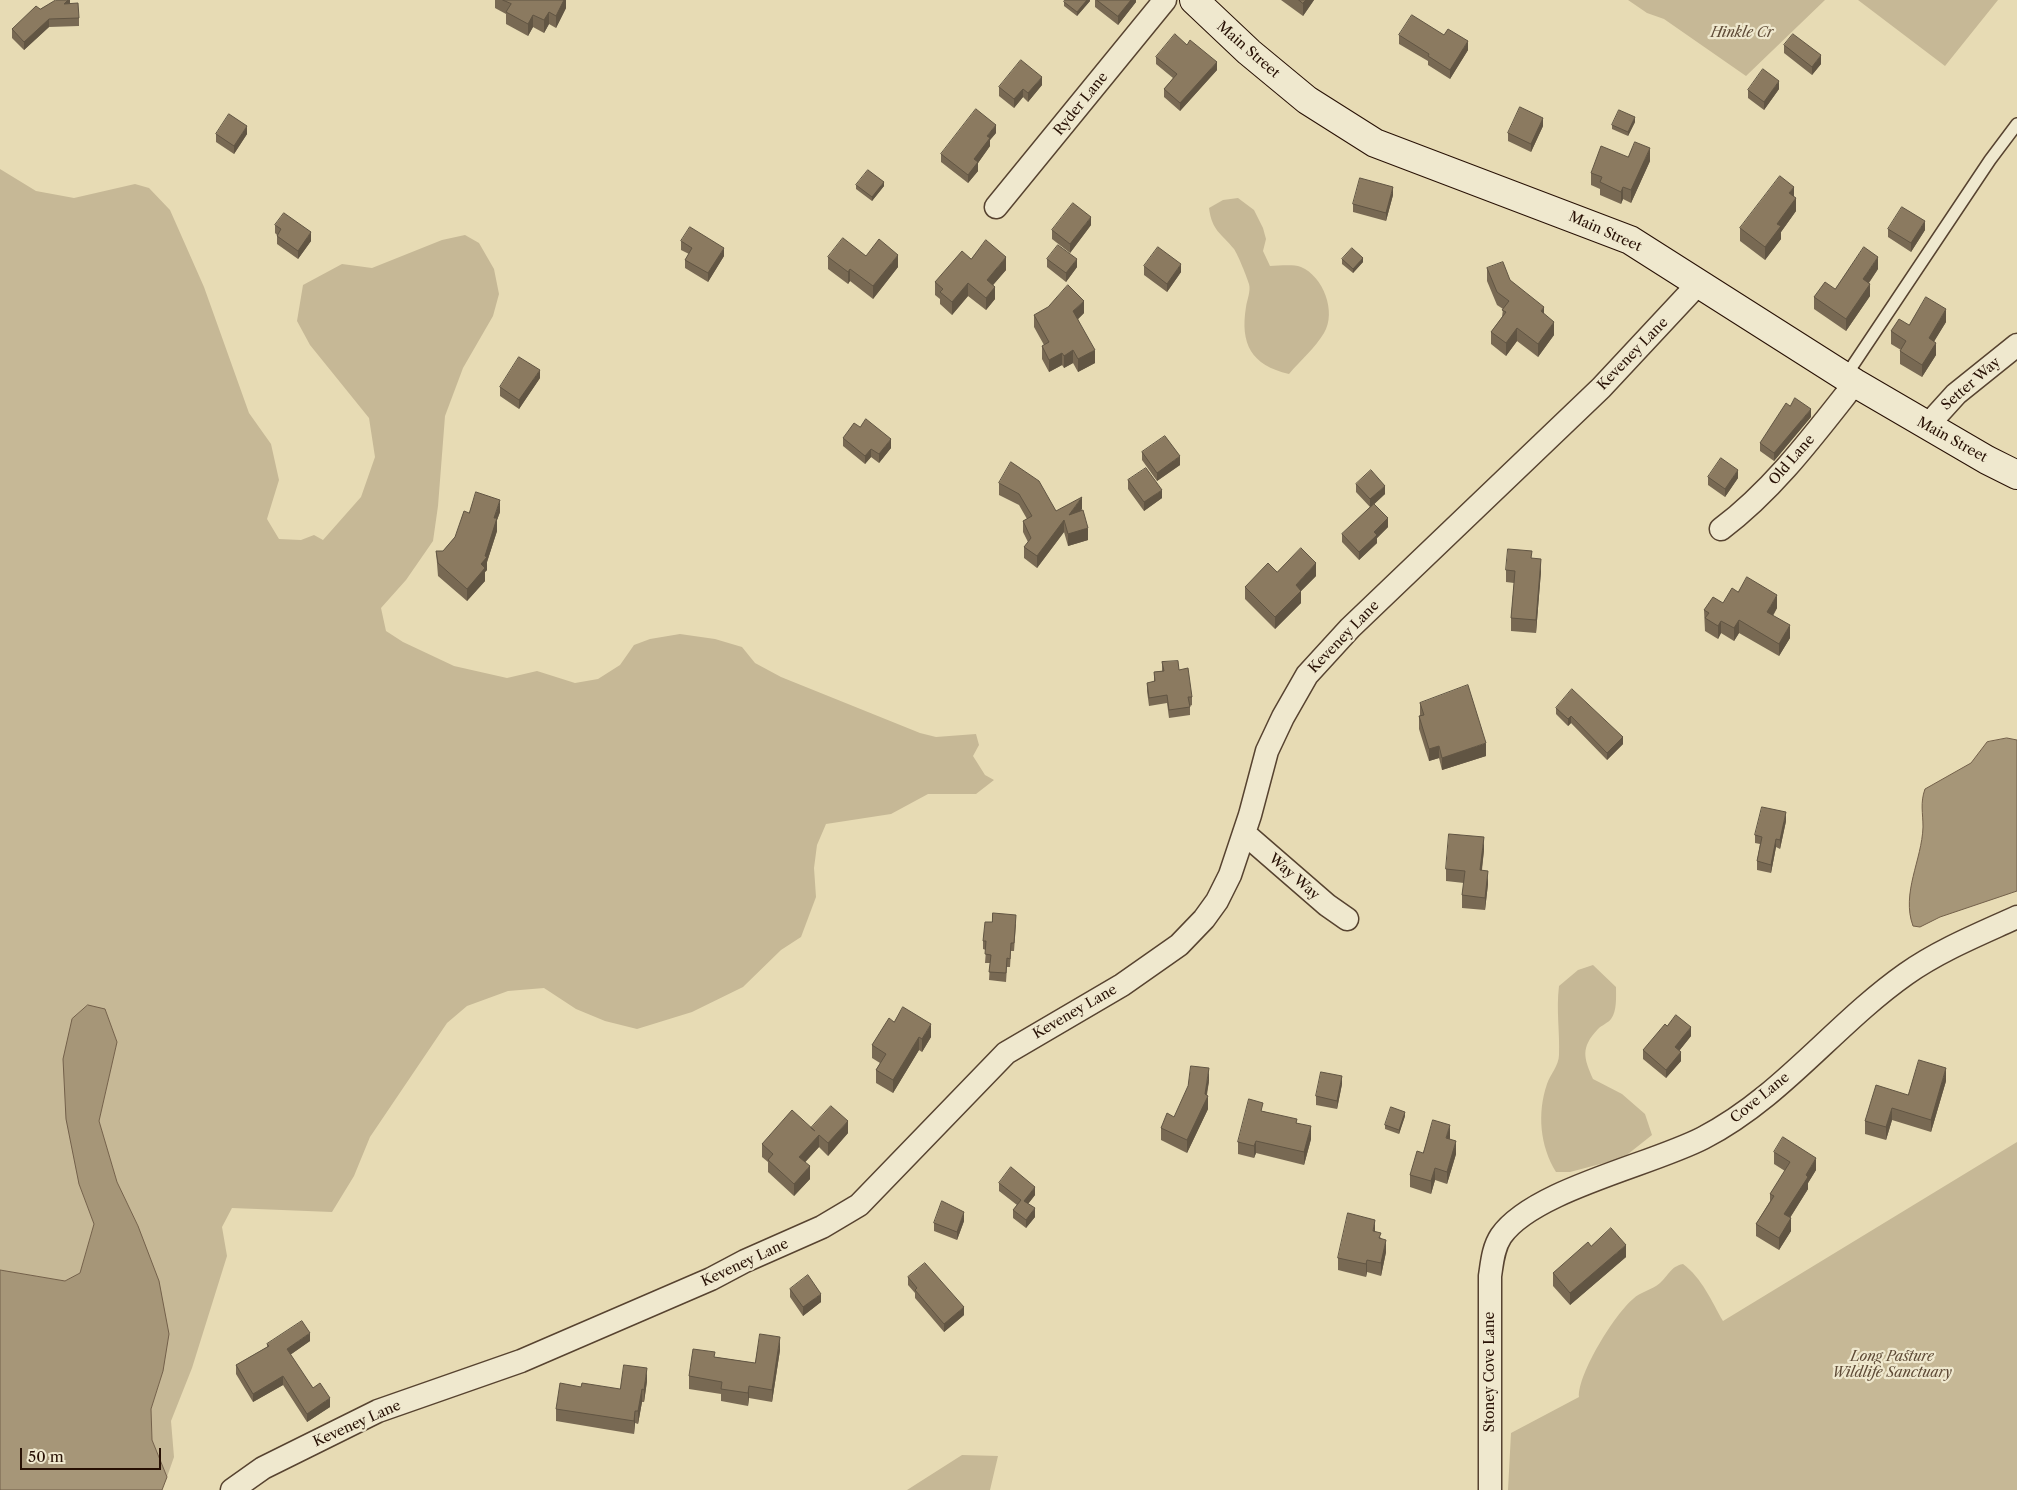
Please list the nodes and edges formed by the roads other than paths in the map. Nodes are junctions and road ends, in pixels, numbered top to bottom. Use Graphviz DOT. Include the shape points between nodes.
graph roads {
  1 [pos="1165,0"];
  2 [pos="1194,0"];
  3 [pos="2017,124"];
  4 [pos="996,208"];
  5 [pos="1699,283"];
  6 [pos="2017,345"];
  7 [pos="1850,380"];
  8 [pos="1927,426"];
  9 [pos="2017,474"];
  10 [pos="1721,529"];
  11 [pos="1244,833"];
  12 [pos="2017,917"];
  13 [pos="1347,919"];
  14 [pos="1493,1255"];
  15 [pos="232,1490"];
  16 [pos="1490,1490"];
  1 -- 4 [label="street, Ryder Lane"];
  2 -- 5 [label="main road, Main Street" via="1307,100 1375,143 1630,240"];
  3 -- 7 [label="lane" via="1990,160"];
  5 -- 7 [label="main road, Main Street"];
  5 -- 11 [label="street, Keveney Lane" via="1601,388 1357,621 1307,675 1282,717 1267,751"];
  6 -- 8 [label="street, Setter Way" via="1956,394"];
  7 -- 8 [label="main road, Main Street"];
  7 -- 10 [label="street, Old Lane" via="1810,439 1748,509"];
  8 -- 9 [label="main road, Main Street"];
  11 -- 13 [label="street, Way Way"];
  11 -- 15 [label="street, Keveney Lane" via="1217,901 1179,945 1122,985 1006,1052 859,1205 801,1237 521,1361 378,1411 264,1468"];
  12 -- 14 [label="street, Cove Lane" via="1943,952 1906,974 1826,1040 1760,1101 1717,1130 1664,1155 1540,1204 1515,1221 1501,1237"];
  14 -- 16 [label="street, Stoney Cove Lane" via="1490,1276"];
}
